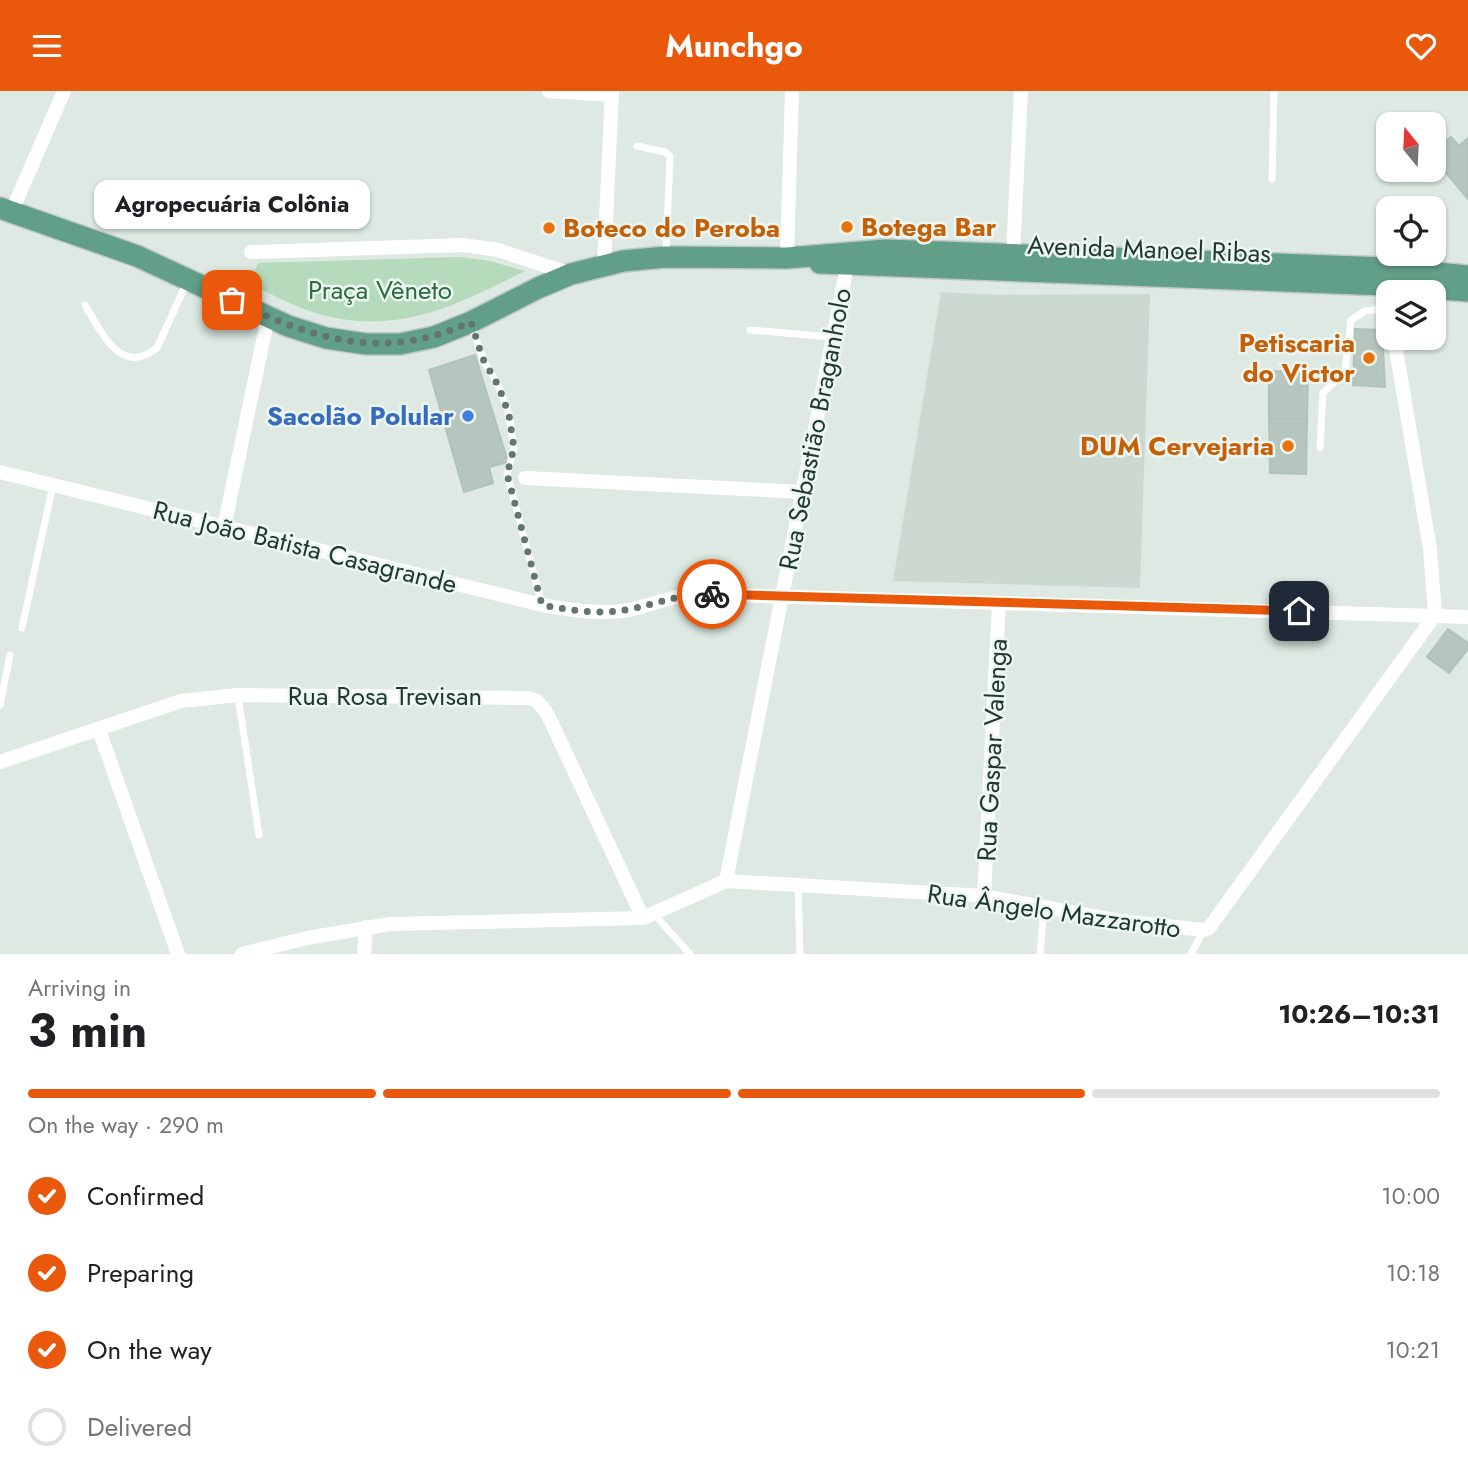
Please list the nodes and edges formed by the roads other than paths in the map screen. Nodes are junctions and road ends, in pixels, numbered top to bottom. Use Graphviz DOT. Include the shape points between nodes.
graph roads {
  1 [pos="64,91"];
  2 [pos="549,91"];
  3 [pos="792,91"];
  4 [pos="1021,91"];
  5 [pos="1274,91"];
  6 [pos="612,93"];
  7 [pos="637,146"];
  8 [pos="1272,179"];
  9 [pos="6,210"];
  10 [pos="251,253"];
  11 [pos="1013,254"];
  12 [pos="666,257"];
  13 [pos="787,258"];
  14 [pos="604,265"];
  15 [pos="847,266"];
  16 [pos="571,274"];
  17 [pos="1468,276"];
  18 [pos="188,279"];
  19 [pos="1446,280"];
  20 [pos="1376,290"];
  21 [pos="1376,290"];
  22 [pos="1446,292"];
  23 [pos="1468,292"];
  24 [pos="1376,301"];
  25 [pos="85,305"];
  26 [pos="268,317"];
  27 [pos="471,322"];
  28 [pos="750,330"];
  29 [pos="833,337"];
  30 [pos="1396,350"];
  31 [pos="1320,448"];
  32 [pos="0,472"];
  33 [pos="507,474"];
  34 [pos="525,478"];
  35 [pos="53,485"];
  36 [pos="803,492"];
  37 [pos="224,527"];
  38 [pos="782,596"];
  39 [pos="999,603"];
  40 [pos="542,605"];
  41 [pos="1435,615"];
  42 [pos="1468,617"];
  43 [pos="22,628"];
  44 [pos="9,655"];
  45 [pos="238,695"];
  46 [pos="0,705"];
  47 [pos="99,730"];
  48 [pos="0,762"];
  49 [pos="259,835"];
  50 [pos="726,881"];
  51 [pos="798,885"];
  52 [pos="984,897"];
  53 [pos="1044,907"];
  54 [pos="649,916"];
  55 [pos="366,927"];
  56 [pos="1204,930"];
  57 [pos="178,954"];
  58 [pos="242,954"];
  59 [pos="364,954"];
  60 [pos="690,954"];
  61 [pos="800,954"];
  62 [pos="1041,954"];
  63 [pos="1191,954"];
  1 -- 9 [label="street"];
  2 -- 6 [label="street"];
  3 -- 13 [label="street"];
  4 -- 11 [label="street"];
  5 -- 8 [label="lane"];
  6 -- 14 [label="street"];
  7 -- 12 [label="lane" via="670,156"];
  9 -- 18 [label="main road, Avenida Manoel Ribas" via="120,249"];
  10 -- 16 [label="street" via="463,245 498,250"];
  11 -- 13 [label="main road, Avenida Manoel Ribas" via="870,250"];
  11 -- 20 [label="main road, Avenida Manoel Ribas"];
  12 -- 13 [label="main road, Avenida Manoel Ribas"];
  12 -- 14 [label="main road, Avenida Manoel Ribas"];
  13 -- 15 [label="main road, Avenida Manoel Ribas"];
  14 -- 16 [label="main road, Avenida Manoel Ribas"];
  15 -- 21 [label="main road, Avenida Manoel Ribas"];
  15 -- 29 [label="street, Rua Sebastião Braganholo"];
  16 -- 27 [label="main road, Avenida Manoel Ribas"];
  17 -- 19 [label="main road, Avenida Manoel Ribas"];
  18 -- 25 [label="lane" via="157,348 149,355 124,356 116,351"];
  18 -- 26 [label="main road, Avenida Manoel Ribas"];
  22 -- 23 [label="main road, Avenida Manoel Ribas"];
  24 -- 31 [label="lane" via="1351,320 1345,372 1323,393"];
  26 -- 27 [label="main road, Avenida Manoel Ribas" via="326,338 375,344 416,341"];
  26 -- 37 [label="street"];
  27 -- 33 [label="lane" via="509,415 514,448"];
  28 -- 29 [label="lane"];
  29 -- 36 [label="street, Rua Sebastião Braganholo"];
  30 -- 41 [label="street" via="1430,549"];
  32 -- 35 [label="street, Rua João Batista Casagrande"];
  33 -- 34 [label="lane"];
  33 -- 40 [label="lane"];
  34 -- 36 [label="street"];
  35 -- 37 [label="street, Rua João Batista Casagrande"];
  35 -- 43 [label="lane"];
  36 -- 38 [label="street, Rua Sebastião Braganholo"];
  37 -- 40 [label="street, Rua João Batista Casagrande"];
  38 -- 39 [label="street, Rua João Batista Casagrande"];
  38 -- 40 [label="street, Rua João Batista Casagrande" via="687,594 611,612"];
  38 -- 50 [label="street, Rua Sebastião Braganholo"];
  39 -- 41 [label="street, Rua João Batista Casagrande"];
  39 -- 52 [label="street, Rua Gaspar Valenga"];
  41 -- 42 [label="street, Rua João Batista Casagrande"];
  41 -- 56 [label="street, Rua Ângelo Mazzarotto" via="1214,924"];
  44 -- 46 [label="lane"];
  45 -- 47 [label="street, Rua Rosa Trevisan" via="181,701"];
  45 -- 49 [label="lane"];
  45 -- 54 [label="street, Rua Rosa Trevisan" via="517,697 537,701"];
  47 -- 48 [label="street, Rua Rosa Trevisan"];
  47 -- 57 [label="street"];
  50 -- 51 [label="street, Rua Ângelo Mazzarotto"];
  50 -- 54 [label="street, Rua Ângelo Mazzarotto"];
  51 -- 52 [label="street, Rua Ângelo Mazzarotto"];
  51 -- 61 [label="lane"];
  52 -- 53 [label="street, Rua Ângelo Mazzarotto"];
  53 -- 56 [label="street, Rua Ângelo Mazzarotto"];
  53 -- 62 [label="lane"];
  54 -- 55 [label="street, Rua Ângelo Mazzarotto"];
  54 -- 60 [label="lane"];
  55 -- 58 [label="street, Rua Ângelo Mazzarotto"];
  55 -- 59 [label="street"];
  56 -- 63 [label="lane"];
}
